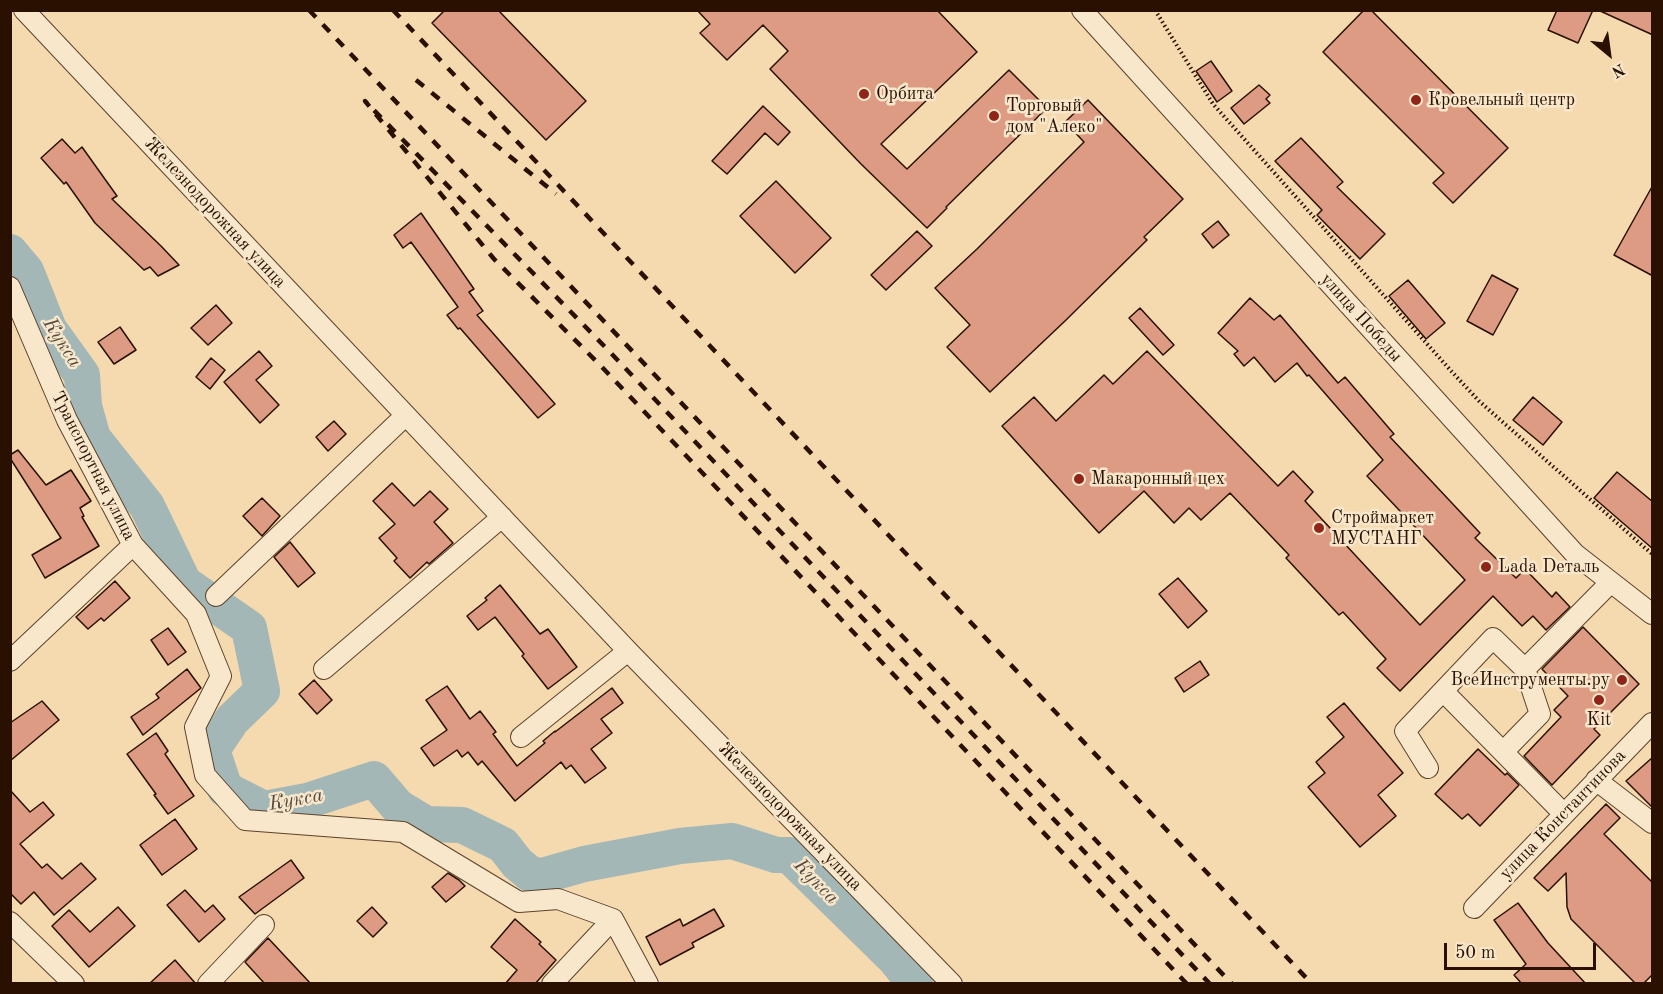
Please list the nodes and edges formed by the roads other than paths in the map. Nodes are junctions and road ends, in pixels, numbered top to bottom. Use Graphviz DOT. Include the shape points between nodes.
graph roads {
  1 [pos="24,10"];
  2 [pos="1082,10"];
  3 [pos="10,287"];
  4 [pos="405,416"];
  5 [pos="502,517"];
  6 [pos="133,545"];
  7 [pos="1611,582"];
  8 [pos="216,596"];
  9 [pos="1653,614"];
  10 [pos="628,651"];
  11 [pos="10,661"];
  12 [pos="324,669"];
  13 [pos="1525,669"];
  14 [pos="1443,691"];
  15 [pos="1653,723"];
  16 [pos="521,737"];
  17 [pos="1503,752"];
  18 [pos="1428,768"];
  19 [pos="1596,780"];
  20 [pos="1564,814"];
  21 [pos="1653,823"];
  22 [pos="1474,908"];
  23 [pos="612,919"];
  24 [pos="10,922"];
  25 [pos="264,925"];
  26 [pos="74,984"];
  27 [pos="208,984"];
  28 [pos="552,984"];
  29 [pos="648,984"];
  30 [pos="952,984"];
  1 -- 4 [label="street, Железнодорожная улица"];
  2 -- 7 [label="street, улица Победы" via="1575,554"];
  3 -- 6 [label="street, Транспортная улица" via="67,420"];
  4 -- 5 [label="street, Железнодорожная улица"];
  4 -- 8 [label="street"];
  5 -- 10 [label="street, Железнодорожная улица"];
  5 -- 12 [label="street"];
  6 -- 11 [label="street"];
  6 -- 23 [label="street, Транспортная улица" via="195,614 217,666 221,676 195,727 205,775 245,820 403,832 519,902 558,899"];
  7 -- 9 [label="street, улица Победы"];
  7 -- 13 [label="street"];
  10 -- 16 [label="street"];
  10 -- 30 [label="street, Железнодорожная улица"];
  13 -- 14 [label="street" via="1494,638"];
  13 -- 17 [label="street" via="1540,714"];
  14 -- 17 [label="street"];
  14 -- 18 [label="street" via="1405,731"];
  15 -- 19 [label="street, улица Константинова"];
  17 -- 20 [label="street"];
  19 -- 20 [label="street, улица Константинова"];
  19 -- 21 [label="street"];
  20 -- 22 [label="street, улица Константинова"];
  23 -- 28 [label="street"];
  23 -- 29 [label="street"];
  24 -- 26 [label="street"];
  25 -- 27 [label="street"];
}
